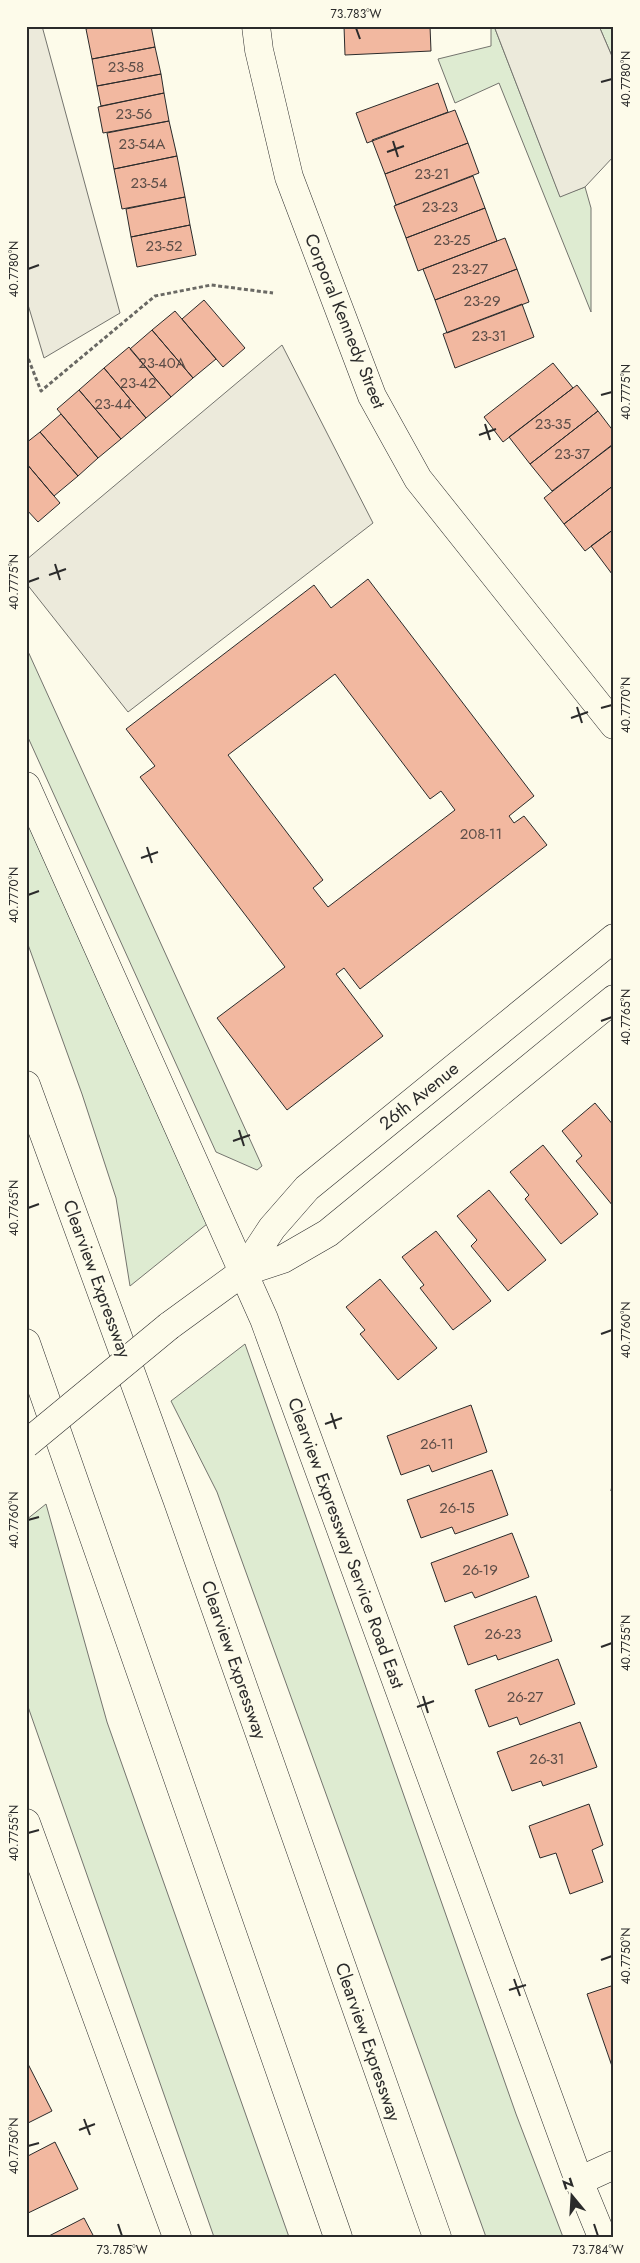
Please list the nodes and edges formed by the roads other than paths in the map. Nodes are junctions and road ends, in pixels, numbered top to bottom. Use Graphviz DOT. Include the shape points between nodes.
graph roads {
  1 [pos="256,26"];
  2 [pos="614,725"];
  3 [pos="26,786"];
  4 [pos="614,938"];
  5 [pos="614,999"];
  6 [pos="26,1085"];
  7 [pos="243,1272"];
  8 [pos="26,1343"];
  9 [pos="26,1444"];
  10 [pos="26,1823"];
  11 [pos="614,2165"];
  12 [pos="579,2181"];
  13 [pos="177,2237"];
  14 [pos="338,2237"];
  15 [pos="437,2237"];
  16 [pos="602,2237"];
  1 -- 2 [label="main road, Corporal Kennedy Street" via="289,177 372,396 418,478"];
  3 -- 7 [label="main road, Clearview Expressway Service Road East"];
  4 -- 7 [label="main road, 26th Avenue" via="307,1188 272,1228"];
  5 -- 7 [label="main road, 26th Avenue" via="328,1233 283,1259"];
  6 -- 15 [label="main road, Clearview Expressway" via="177,1500"];
  7 -- 9 [label="main road, 26th Avenue, bridge" via="169,1326"];
  7 -- 12 [label="main road, Clearview Expressway Service Road East" via="264,1318"];
  8 -- 14 [label="main road"];
  10 -- 13 [label="main road"];
  11 -- 12 [label="main road"];
  12 -- 16 [label="main road, Clearview Expressway Service Road East"];
}
